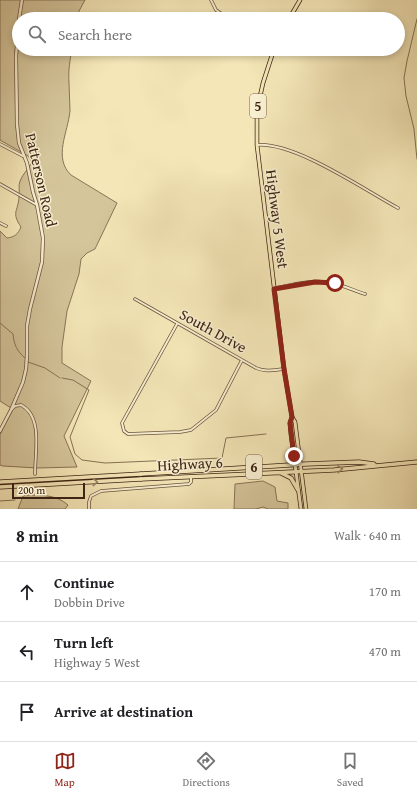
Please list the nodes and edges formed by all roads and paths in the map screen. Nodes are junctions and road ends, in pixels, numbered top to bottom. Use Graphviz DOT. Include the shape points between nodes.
graph roads {
  1 [pos="22,0"];
  2 [pos="211,0"];
  3 [pos="300,0"];
  4 [pos="21,12"];
  5 [pos="218,12"];
  6 [pos="293,12"];
  7 [pos="16,56"];
  8 [pos="272,56"];
  9 [pos="0,144"];
  10 [pos="257,145"];
  11 [pos="23,156"];
  12 [pos="0,184"];
  13 [pos="37,205"];
  14 [pos="398,208"];
  15 [pos="0,223"];
  16 [pos="6,226"];
  17 [pos="274,289"];
  18 [pos="365,294"];
  19 [pos="134,299"];
  20 [pos="177,324"];
  21 [pos="242,360"];
  22 [pos="284,369"];
  23 [pos="11,410"];
  24 [pos="292,417"];
  25 [pos="0,431"];
  26 [pos="417,462"];
  27 [pos="295,464"];
  28 [pos="300,464"];
  29 [pos="382,464"];
  30 [pos="196,471"];
  31 [pos="301,471"];
  32 [pos="278,472"];
  33 [pos="296,472"];
  34 [pos="35,474"];
  35 [pos="191,476"];
  36 [pos="197,476"];
  37 [pos="0,482"];
  38 [pos="0,487"];
  39 [pos="298,490"];
  40 [pos="89,509"];
  41 [pos="301,509"];
  42 [pos="306,509"];
  1 -- 4 [label="street"];
  2 -- 5 [label="street"];
  3 -- 6 [label="main road"];
  7 -- 11 [label="street, Patterson Road" via="17,124"];
  8 -- 10 [label="main road, Highway 5 West / 5" via="257,110"];
  9 -- 11 [label="street"];
  10 -- 14 [label="street" via="271,145 309,159"];
  10 -- 17 [label="main road, Highway 5 West / 5"];
  11 -- 13 [label="street, Patterson Road"];
  12 -- 13 [label="street"];
  13 -- 23 [label="street, Patterson Road" via="43,238 42,262 27,326 26,369"];
  15 -- 16 [label="street"];
  17 -- 18 [label="street" via="326,282"];
  17 -- 22 [label="main road, Highway 5 West / 5"];
  19 -- 20 [label="street, South Drive"];
  20 -- 21 [label="street, South Drive"];
  20 -- 21 [label="street" via="122,423 124,431 128,434 191,430 216,410"];
  21 -- 22 [label="street, South Drive" via="261,370"];
  22 -- 24 [label="main road, Highway 5 West / 5"];
  23 -- 25 [label="street, Patterson Road"];
  23 -- 34 [label="street" via="20,405 27,408 35,422"];
  24 -- 27 [label="main road, Highway 5 West / 5" via="290,423"];
  24 -- 28 [label="main road, Highway 5 West / 5" via="295,422"];
  26 -- 29 [label="highway, Highway 6 / 6"];
  27 -- 28 [label="highway, Highway 6 / 6"];
  27 -- 30 [label="highway, Highway 6 / 6"];
  27 -- 33 [label="main road, 5"];
  28 -- 29 [label="highway, Highway 6 / 6"];
  28 -- 31 [label="main road, 5"];
  31 -- 29 [label="highway, Highway 6 / 6, one-way"];
  30 -- 36 [label="street"];
  30 -- 37 [label="highway, Highway 6 / 6"];
  31 -- 33 [label="highway, Highway 6 / 6"];
  31 -- 42 [label="main road, 5"];
  32 -- 33 [label="highway, Highway 6 / 6"];
  32 -- 36 [label="highway, Highway 6 / 6"];
  32 -- 39 [label="highway" via="291,478"];
  33 -- 39 [label="main road, 5"];
  35 -- 36 [label="highway, Highway 6 / 6"];
  38 -- 35 [label="highway, Highway 6 / 6, one-way"];
  35 -- 40 [label="street" via="191,482 188,484 101,491 91,496"];
  39 -- 41 [label="main road, 5"];
}
